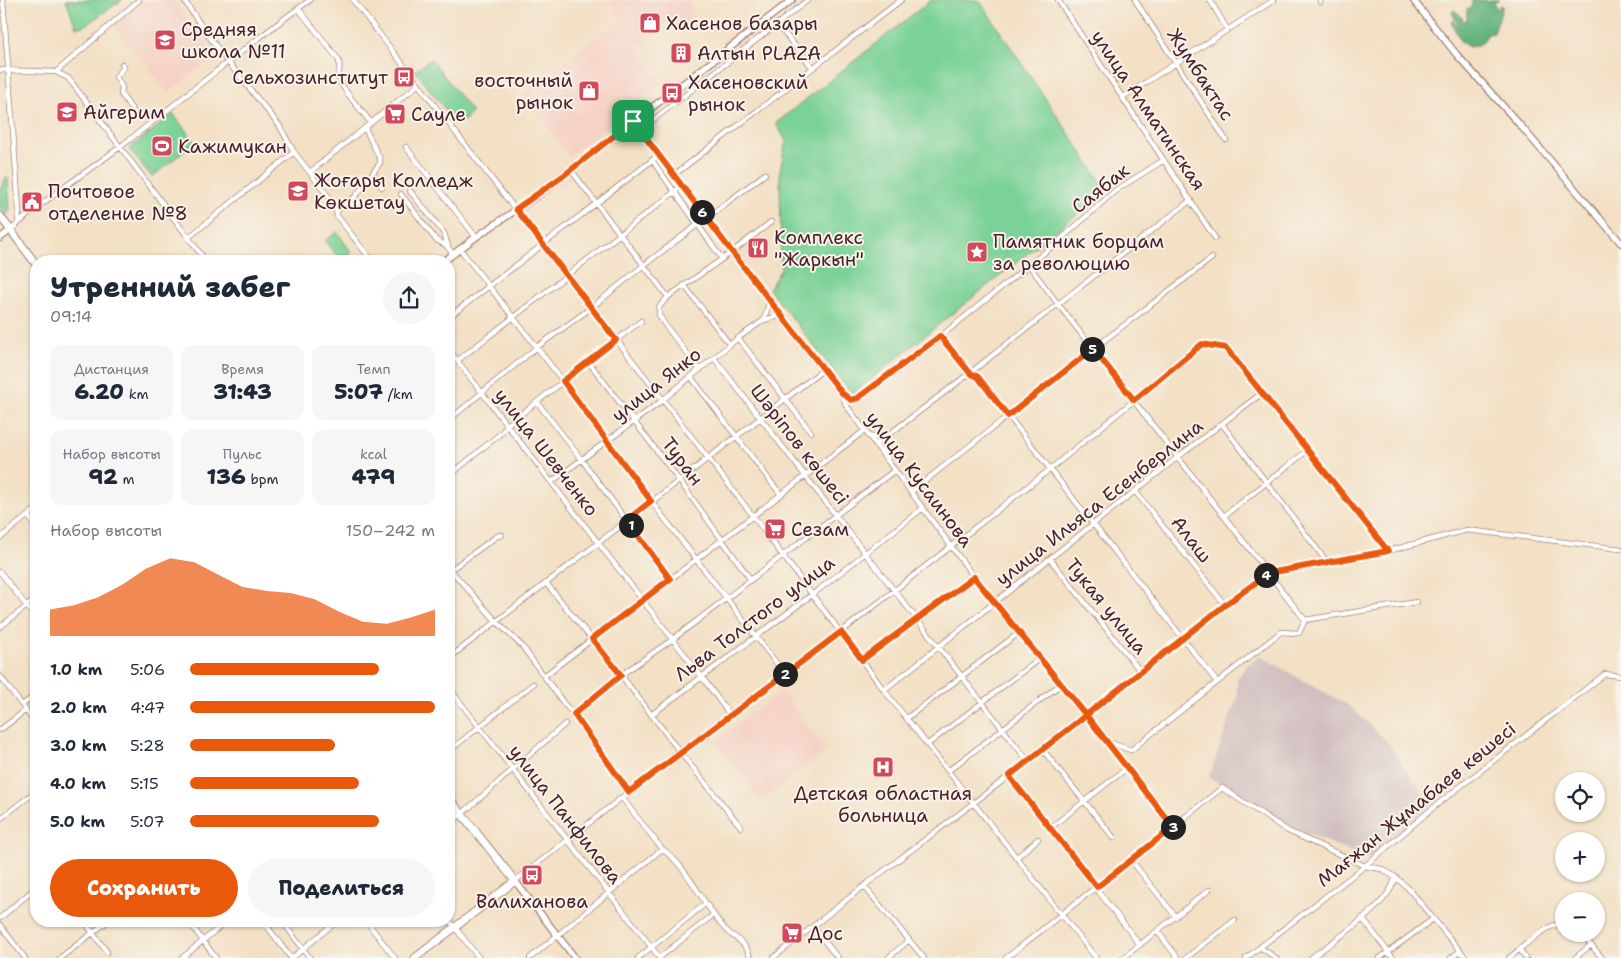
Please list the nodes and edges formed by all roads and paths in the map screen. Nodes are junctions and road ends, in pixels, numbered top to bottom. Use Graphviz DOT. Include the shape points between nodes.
graph roads {
  1 [pos="2,0"];
  2 [pos="139,0"];
  3 [pos="184,0"];
  4 [pos="310,0"];
  5 [pos="354,0"];
  6 [pos="792,0"];
  7 [pos="808,0"];
  8 [pos="901,0"];
  9 [pos="1058,0"];
  10 [pos="1135,0"];
  11 [pos="1210,0"];
  12 [pos="1274,0"];
  13 [pos="1413,0"];
  14 [pos="298,8"];
  15 [pos="763,22"];
  16 [pos="777,24"];
  17 [pos="3,28"];
  18 [pos="1227,29"];
  19 [pos="769,30"];
  20 [pos="228,62"];
  21 [pos="1176,63"];
  22 [pos="122,64"];
  23 [pos="813,68"];
  24 [pos="0,70"];
  25 [pos="8,70"];
  26 [pos="56,72"];
  27 [pos="419,84"];
  28 [pos="1123,97"];
  29 [pos="136,115"];
  30 [pos="633,121"];
  31 [pos="370,123"];
  32 [pos="365,128"];
  33 [pos="640,130"];
  34 [pos="1226,140"];
  35 [pos="120,147"];
  36 [pos="406,147"];
  37 [pos="294,152"];
  38 [pos="659,155"];
  39 [pos="652,160"];
  40 [pos="1164,160"];
  41 [pos="571,170"];
  42 [pos="310,172"];
  43 [pos="765,174"];
  44 [pos="373,175"];
  45 [pos="674,175"];
  46 [pos="682,186"];
  47 [pos="382,187"];
  48 [pos="410,191"];
  49 [pos="674,192"];
  50 [pos="401,194"];
  51 [pos="1191,200"];
  52 [pos="596,203"];
  53 [pos="516,209"];
  54 [pos="0,216"];
  55 [pos="337,216"];
  56 [pos="706,218"];
  57 [pos="770,222"];
  58 [pos="18,223"];
  59 [pos="698,224"];
  60 [pos="11,230"];
  61 [pos="620,234"];
  62 [pos="476,237"];
  63 [pos="0,238"];
  64 [pos="188,238"];
  65 [pos="1215,238"];
  66 [pos="1621,243"];
  67 [pos="544,245"];
  68 [pos="448,248"];
  69 [pos="460,249"];
  70 [pos="732,252"];
  71 [pos="454,254"];
  72 [pos="201,255"];
  73 [pos="367,255"];
  74 [pos="30,256"];
  75 [pos="1212,258"];
  76 [pos="722,259"];
  77 [pos="1028,264"];
  78 [pos="644,265"];
  79 [pos="567,276"];
  80 [pos="489,286"];
  81 [pos="684,286"];
  82 [pos="668,297"];
  83 [pos="770,299"];
  84 [pos="1058,304"];
  85 [pos="591,308"];
  86 [pos="455,312"];
  87 [pos="782,315"];
  88 [pos="513,316"];
  89 [pos="764,320"];
  90 [pos="642,321"];
  91 [pos="940,336"];
  92 [pos="738,338"];
  93 [pos="616,340"];
  94 [pos="730,345"];
  95 [pos="537,347"];
  96 [pos="1093,349"];
  97 [pos="455,358"];
  98 [pos="714,358"];
  99 [pos="457,361"];
  100 [pos="588,361"];
  101 [pos="824,369"];
  102 [pos="700,370"];
  103 [pos="970,373"];
  104 [pos="691,377"];
  105 [pos="563,381"];
  106 [pos="482,393"];
  107 [pos="842,393"];
  108 [pos="1262,393"];
  109 [pos="785,398"];
  110 [pos="663,400"];
  111 [pos="1134,400"];
  112 [pos="537,402"];
  113 [pos="455,415"];
  114 [pos="1008,416"];
  115 [pos="760,417"];
  116 [pos="633,421"];
  117 [pos="1222,424"];
  118 [pos="507,425"];
  119 [pos="864,431"];
  120 [pos="810,432"];
  121 [pos="736,436"];
  122 [pos="868,436"];
  123 [pos="884,439"];
  124 [pos="607,441"];
  125 [pos="875,445"];
  126 [pos="1308,450"];
  127 [pos="1178,457"];
  128 [pos="708,458"];
  129 [pos="582,460"];
  130 [pos="890,465"];
  131 [pos="455,468"];
  132 [pos="457,470"];
  133 [pos="895,470"];
  134 [pos="1049,470"];
  135 [pos="806,476"];
  136 [pos="679,480"];
  137 [pos="551,482"];
  138 [pos="1267,483"];
  139 [pos="911,492"];
  140 [pos="1135,492"];
  141 [pos="781,495"];
  142 [pos="651,501"];
  143 [pos="923,508"];
  144 [pos="836,515"];
  145 [pos="28,516"];
  146 [pos="753,516"];
  147 [pos="1224,516"];
  148 [pos="30,518"];
  149 [pos="627,520"];
  150 [pos="1093,525"];
  151 [pos="502,535"];
  152 [pos="0,538"];
  153 [pos="722,540"];
  154 [pos="598,542"];
  155 [pos="951,545"];
  156 [pos="1621,549"];
  157 [pos="1388,551"];
  158 [pos="864,554"];
  159 [pos="784,555"];
  160 [pos="696,559"];
  161 [pos="1050,559"];
  162 [pos="1327,562"];
  163 [pos="455,565"];
  164 [pos="0,572"];
  165 [pos="1269,573"];
  166 [pos="455,576"];
  167 [pos="974,577"];
  168 [pos="670,579"];
  169 [pos="752,580"];
  170 [pos="546,582"];
  171 [pos="894,590"];
  172 [pos="813,594"];
  173 [pos="727,598"];
  174 [pos="642,600"];
  175 [pos="996,602"];
  176 [pos="1417,602"];
  177 [pos="30,604"];
  178 [pos="1225,605"];
  179 [pos="27,606"];
  180 [pos="30,610"];
  181 [pos="917,620"];
  182 [pos="1305,620"];
  183 [pos="496,621"];
  184 [pos="0,627"];
  185 [pos="841,632"];
  186 [pos="1020,632"];
  187 [pos="756,636"];
  188 [pos="592,639"];
  189 [pos="673,639"];
  190 [pos="1182,640"];
  191 [pos="938,647"];
  192 [pos="455,653"];
  193 [pos="1040,658"];
  194 [pos="862,660"];
  195 [pos="1141,672"];
  196 [pos="785,674"];
  197 [pos="621,675"];
  198 [pos="0,676"];
  199 [pos="544,676"];
  200 [pos="1621,676"];
  201 [pos="702,677"];
  202 [pos="962,677"];
  203 [pos="1217,682"];
  204 [pos="533,684"];
  205 [pos="1061,684"];
  206 [pos="884,690"];
  207 [pos="455,696"];
  208 [pos="30,699"];
  209 [pos="982,702"];
  210 [pos="22,705"];
  211 [pos="26,710"];
  212 [pos="574,714"];
  213 [pos="651,715"];
  214 [pos="730,715"];
  215 [pos="1086,715"];
  216 [pos="30,716"];
  217 [pos="906,718"];
  218 [pos="565,724"];
  219 [pos="478,727"];
  220 [pos="1002,729"];
  221 [pos="0,730"];
  222 [pos="1107,741"];
  223 [pos="928,744"];
  224 [pos="455,746"];
  225 [pos="1042,750"];
  226 [pos="680,752"];
  227 [pos="1028,761"];
  228 [pos="1127,768"];
  229 [pos="512,770"];
  230 [pos="948,771"];
  231 [pos="1009,776"];
  232 [pos="629,792"];
  233 [pos="30,796"];
  234 [pos="622,798"];
  235 [pos="1085,801"];
  236 [pos="973,802"];
  237 [pos="455,806"];
  238 [pos="461,814"];
  239 [pos="0,819"];
  240 [pos="455,820"];
  241 [pos="741,827"];
  242 [pos="1173,827"];
  243 [pos="1050,828"];
  244 [pos="1114,838"];
  245 [pos="1038,839"];
  246 [pos="567,840"];
  247 [pos="662,849"];
  248 [pos="1017,857"];
  249 [pos="1131,860"];
  250 [pos="1365,866"];
  251 [pos="1395,877"];
  252 [pos="515,881"];
  253 [pos="864,886"];
  254 [pos="1097,887"];
  255 [pos="1209,890"];
  256 [pos="30,893"];
  257 [pos="609,893"];
  258 [pos="706,904"];
  259 [pos="713,915"];
  260 [pos="1062,915"];
  261 [pos="1176,917"];
  262 [pos="0,918"];
  263 [pos="1362,918"];
  264 [pos="1433,919"];
  265 [pos="1235,920"];
  266 [pos="1555,924"];
  267 [pos="0,925"];
  268 [pos="89,927"];
  269 [pos="100,927"];
  270 [pos="192,927"];
  271 [pos="220,927"];
  272 [pos="268,927"];
  273 [pos="286,927"];
  274 [pos="330,927"];
  275 [pos="371,927"];
  276 [pos="455,927"];
  277 [pos="813,927"];
  278 [pos="1157,931"];
  279 [pos="93,932"];
  280 [pos="558,936"];
  281 [pos="909,940"];
  282 [pos="203,941"];
  283 [pos="1589,942"];
  284 [pos="1140,945"];
  285 [pos="1591,945"];
  286 [pos="1260,947"];
  287 [pos="652,948"];
  288 [pos="303,949"];
  289 [pos="1520,950"];
  290 [pos="1460,951"];
  291 [pos="107,952"];
  292 [pos="1388,952"];
  293 [pos="25,958"];
  294 [pos="60,958"];
  295 [pos="182,958"];
  296 [pos="216,958"];
  297 [pos="291,958"];
  298 [pos="310,958"];
  299 [pos="395,958"];
  300 [pos="415,958"];
  301 [pos="479,958"];
  302 [pos="530,958"];
  303 [pos="575,958"];
  304 [pos="638,958"];
  305 [pos="659,958"];
  306 [pos="751,958"];
  307 [pos="773,958"];
  308 [pos="838,958"];
  309 [pos="888,958"];
  310 [pos="924,958"];
  311 [pos="1006,958"];
  312 [pos="1096,958"];
  313 [pos="1123,958"];
  314 [pos="1178,958"];
  315 [pos="1186,958"];
  316 [pos="1246,958"];
  317 [pos="1276,958"];
  318 [pos="1311,958"];
  319 [pos="1380,958"];
  320 [pos="1393,958"];
  321 [pos="1451,958"];
  322 [pos="1466,958"];
  323 [pos="1509,958"];
  324 [pos="1526,958"];
  325 [pos="1575,958"];
  326 [pos="1602,958"];
  1 -- 17 [label="street"];
  2 -- 26 [label="street"];
  3 -- 20 [label="street"];
  4 -- 14 [label="street"];
  5 -- 27 [label="street"];
  6 -- 15 [label="main road"];
  7 -- 16 [label="street"];
  8 -- 23 [label="street"];
  9 -- 28 [label="street, улица Алматинская"];
  10 -- 21 [label="street, Жумбактас"];
  11 -- 18 [label="street"];
  12 -- 18 [label="street"];
  13 -- 66 [label="main road"];
  14 -- 20 [label="street"];
  14 -- 31 [label="street" via="338,59 340,82"];
  15 -- 19 [label="street"];
  15 -- 30 [label="main road"];
  16 -- 19 [label="street"];
  16 -- 23 [label="street"];
  17 -- 25 [label="street"];
  18 -- 21 [label="street"];
  19 -- 33 [label="street"];
  20 -- 35 [label="street"];
  20 -- 37 [label="street" via="279,125"];
  21 -- 28 [label="street"];
  21 -- 34 [label="street, Жумбактас"];
  22 -- 29 [label="street" via="124,67 116,76 122,87 121,94"];
  23 -- 45 [label="street"];
  24 -- 25 [label="street"];
  25 -- 26 [label="street"];
  25 -- 58 [label="street"];
  26 -- 35 [label="street" via="68,78"];
  27 -- 31 [label="street"];
  27 -- 53 [label="street"];
  28 -- 40 [label="street, улица Алматинская"];
  30 -- 33 [label="street, улица Кусаинова"];
  30 -- 41 [label="main road"];
  31 -- 32 [label="street"];
  32 -- 42 [label="street"];
  32 -- 44 [label="street" via="381,161"];
  33 -- 38 [label="street, улица Кусаинова"];
  35 -- 58 [label="street"];
  35 -- 64 [label="street"];
  36 -- 62 [label="street"];
  37 -- 42 [label="street"];
  37 -- 64 [label="street"];
  38 -- 39 [label="street"];
  38 -- 45 [label="street, улица Кусаинова"];
  39 -- 49 [label="street"];
  39 -- 52 [label="street"];
  40 -- 51 [label="street, улица Алматинская"];
  40 -- 77 [label="street, Саябак" via="1116,190"];
  41 -- 52 [label="street"];
  41 -- 53 [label="main road"];
  42 -- 55 [label="street" via="335,205"];
  43 -- 56 [label="street"];
  44 -- 47 [label="street"];
  44 -- 55 [label="street" via="355,197 339,208"];
  45 -- 46 [label="street, улица Кусаинова"];
  46 -- 49 [label="street"];
  46 -- 56 [label="street, улица Кусаинова"];
  48 -- 68 [label="street" via="444,233"];
  49 -- 59 [label="street"];
  49 -- 61 [label="street"];
  50 -- 68 [label="street" via="436,240"];
  51 -- 65 [label="street, улица Алматинская"];
  51 -- 84 [label="street"];
  52 -- 61 [label="street"];
  52 -- 67 [label="street"];
  53 -- 62 [label="main road"];
  53 -- 67 [label="street"];
  54 -- 60 [label="highway"];
  55 -- 73 [label="street"];
  56 -- 59 [label="street"];
  56 -- 70 [label="street, улица Кусаинова"];
  57 -- 70 [label="street"];
  58 -- 60 [label="street"];
  59 -- 76 [label="street"];
  59 -- 78 [label="street"];
  60 -- 63 [label="main road"];
  60 -- 74 [label="highway"];
  61 -- 78 [label="street"];
  61 -- 79 [label="street"];
  62 -- 69 [label="main road"];
  64 -- 72 [label="street"];
  67 -- 79 [label="street"];
  67 -- 80 [label="street"];
  68 -- 71 [label="street"];
  69 -- 71 [label="main road"];
  69 -- 80 [label="street"];
  70 -- 76 [label="street"];
  70 -- 83 [label="street, улица Кусаинова"];
  75 -- 96 [label="street"];
  76 -- 81 [label="street"];
  77 -- 84 [label="street"];
  77 -- 91 [label="street, Саябак"];
  78 -- 82 [label="street"];
  78 -- 85 [label="street"];
  79 -- 85 [label="street"];
  79 -- 88 [label="street"];
  80 -- 86 [label="street"];
  80 -- 88 [label="street"];
  81 -- 82 [label="street"];
  81 -- 94 [label="street"];
  82 -- 102 [label="street" via="659,307 659,315"];
  83 -- 87 [label="street, улица Кусаинова"];
  83 -- 89 [label="street"];
  84 -- 96 [label="street"];
  84 -- 103 [label="street"];
  85 -- 93 [label="street"];
  85 -- 95 [label="street"];
  87 -- 89 [label="street, улица Янко"];
  87 -- 101 [label="street, улица Кусаинова"];
  88 -- 95 [label="street"];
  88 -- 99 [label="street"];
  89 -- 92 [label="street, улица Янко"];
  90 -- 93 [label="street"];
  91 -- 103 [label="street"];
  91 -- 107 [label="street, Саябак" via="858,398 851,400"];
  92 -- 94 [label="street, улица Янко"];
  92 -- 109 [label="street"];
  93 -- 100 [label="street"];
  93 -- 110 [label="street"];
  94 -- 98 [label="street, улица Янко"];
  95 -- 105 [label="street"];
  95 -- 106 [label="street"];
  96 -- 111 [label="street"];
  96 -- 114 [label="street"];
  97 -- 99 [label="street, улица Шевченко"];
  98 -- 102 [label="street, улица Янко"];
  98 -- 115 [label="street, Шәріпов көшесі"];
  99 -- 106 [label="street, улица Шевченко"];
  100 -- 105 [label="street"];
  100 -- 116 [label="street, Туран"];
  101 -- 107 [label="street, улица Кусаинова"];
  101 -- 109 [label="street"];
  102 -- 104 [label="street, улица Янко"];
  103 -- 114 [label="street" via="978,377"];
  103 -- 123 [label="street"];
  104 -- 110 [label="street, улица Янко"];
  104 -- 121 [label="street"];
  105 -- 112 [label="street"];
  105 -- 124 [label="street"];
  106 -- 113 [label="street"];
  106 -- 118 [label="street, улица Шевченко"];
  107 -- 119 [label="street, улица Кусаинова" via="846,405"];
  108 -- 111 [label="street" via="1226,348 1202,344"];
  108 -- 117 [label="street, улица Ильяса Есенберлина"];
  108 -- 126 [label="street"];
  109 -- 115 [label="street"];
  109 -- 120 [label="street"];
  110 -- 116 [label="street, улица Янко"];
  110 -- 128 [label="street"];
  111 -- 127 [label="street"];
  111 -- 134 [label="street"];
  112 -- 118 [label="street"];
  112 -- 129 [label="street"];
  114 -- 134 [label="street"];
  114 -- 139 [label="street"];
  115 -- 121 [label="street"];
  115 -- 135 [label="street, Шәріпов көшесі"];
  116 -- 124 [label="street, улица Янко"];
  116 -- 136 [label="street, Туран"];
  117 -- 127 [label="street, улица Ильяса Есенберлина"];
  117 -- 138 [label="street"];
  118 -- 132 [label="street"];
  118 -- 137 [label="street, улица Шевченко"];
  119 -- 122 [label="street, улица Кусаинова"];
  119 -- 135 [label="street"];
  121 -- 128 [label="street"];
  121 -- 141 [label="street"];
  122 -- 123 [label="street"];
  122 -- 125 [label="street, улица Кусаинова"];
  123 -- 125 [label="street"];
  123 -- 130 [label="street"];
  124 -- 129 [label="street, улица Янко"];
  124 -- 142 [label="street"];
  125 -- 130 [label="street, улица Кусаинова"];
  126 -- 138 [label="street"];
  126 -- 157 [label="street"];
  127 -- 140 [label="street, улица Ильяса Есенберлина"];
  127 -- 147 [label="street"];
  128 -- 136 [label="street"];
  128 -- 146 [label="street"];
  129 -- 137 [label="street, улица Янко"];
  129 -- 149 [label="street"];
  130 -- 133 [label="street, улица Кусаинова"];
  131 -- 132 [label="street"];
  133 -- 139 [label="street, улица Кусаинова"];
  133 -- 144 [label="street"];
  134 -- 150 [label="street"];
  134 -- 155 [label="street"];
  135 -- 141 [label="street"];
  135 -- 144 [label="street, Шәріпов көшесі"];
  136 -- 142 [label="street"];
  136 -- 153 [label="street, Туран"];
  137 -- 154 [label="street, улица Шевченко"];
  138 -- 147 [label="street"];
  138 -- 162 [label="street"];
  139 -- 143 [label="street, улица Кусаинова"];
  140 -- 150 [label="street, улица Ильяса Есенберлина"];
  140 -- 178 [label="street, Алаш"];
  141 -- 146 [label="street"];
  142 -- 149 [label="street"];
  142 -- 160 [label="street"];
  143 -- 155 [label="street, улица Кусаинова"];
  143 -- 158 [label="street, Льва Толстого улица"];
  144 -- 158 [label="street, Шәріпов көшесі"];
  144 -- 159 [label="street"];
  145 -- 148 [label="street"];
  145 -- 152 [label="street"];
  146 -- 153 [label="street"];
  146 -- 159 [label="street"];
  147 -- 165 [label="street"];
  149 -- 154 [label="street"];
  149 -- 168 [label="street"];
  150 -- 161 [label="street, улица Ильяса Есенберлина"];
  150 -- 190 [label="street"];
  151 -- 163 [label="street"];
  153 -- 160 [label="street"];
  153 -- 169 [label="street, Туран"];
  154 -- 170 [label="street"];
  154 -- 174 [label="street, улица Шевченко"];
  155 -- 167 [label="street, улица Кусаинова"];
  155 -- 171 [label="street"];
  156 -- 157 [label="street" via="1467,530"];
  157 -- 162 [label="street"];
  158 -- 171 [label="street, Шәріпов көшесі"];
  158 -- 172 [label="street, Льва Толстого улица"];
  159 -- 169 [label="street"];
  159 -- 172 [label="street"];
  160 -- 168 [label="street"];
  160 -- 173 [label="street"];
  161 -- 175 [label="street, улица Ильяса Есенберлина"];
  161 -- 195 [label="street, Тукая улица"];
  162 -- 165 [label="street"];
  164 -- 179 [label="street"];
  165 -- 178 [label="street"];
  165 -- 182 [label="street"];
  166 -- 183 [label="street"];
  167 -- 175 [label="street, улица Кусаинова"];
  167 -- 181 [label="street"];
  168 -- 174 [label="street"];
  169 -- 173 [label="street"];
  170 -- 183 [label="street"];
  170 -- 188 [label="street"];
  171 -- 181 [label="street, Шәріпов көшесі"];
  171 -- 185 [label="street"];
  172 -- 185 [label="street"];
  172 -- 187 [label="street, Льва Толстого улица"];
  173 -- 187 [label="street"];
  173 -- 189 [label="street"];
  174 -- 188 [label="street"];
  174 -- 189 [label="street, улица Шевченко"];
  175 -- 186 [label="street, улица Кусаинова"];
  175 -- 191 [label="street, улица Ильяса Есенберлина"];
  176 -- 182 [label="street"];
  177 -- 179 [label="street"];
  178 -- 190 [label="street"];
  179 -- 180 [label="street"];
  179 -- 184 [label="street"];
  181 -- 191 [label="street, Шәріпов көшесі"];
  181 -- 194 [label="street"];
  182 -- 203 [label="street" via="1299,633 1281,632"];
  183 -- 192 [label="street"];
  183 -- 199 [label="street" via="516,640"];
  185 -- 194 [label="street"];
  185 -- 196 [label="street"];
  186 -- 193 [label="street, улица Кусаинова"];
  186 -- 202 [label="street"];
  187 -- 196 [label="street"];
  187 -- 201 [label="street, Льва Толстого улица"];
  188 -- 197 [label="street"];
  188 -- 199 [label="street"];
  189 -- 197 [label="street"];
  189 -- 201 [label="street, улица Шевченко"];
  190 -- 195 [label="street"];
  190 -- 203 [label="street"];
  191 -- 202 [label="street, Шәріпов көшесі"];
  191 -- 206 [label="street, улица Ильяса Есенберлина"];
  193 -- 205 [label="street, улица Кусаинова"];
  193 -- 209 [label="street"];
  194 -- 206 [label="street"];
  195 -- 215 [label="street"];
  196 -- 214 [label="street"];
  197 -- 212 [label="street"];
  197 -- 213 [label="street"];
  198 -- 210 [label="street"];
  199 -- 212 [label="street"];
  200 -- 250 [label="street, Мағжан Жұмабаев көшесі" via="1605,674 1434,807"];
  201 -- 213 [label="street, Льва Толстого улица"];
  201 -- 214 [label="street, улица Шевченко"];
  202 -- 209 [label="street, Шәріпов көшесі"];
  202 -- 217 [label="street"];
  203 -- 222 [label="street" via="1131,750"];
  204 -- 219 [label="street"];
  205 -- 215 [label="street, улица Кусаинова"];
  205 -- 220 [label="street"];
  206 -- 217 [label="street"];
  207 -- 219 [label="street, улица Панфилова"];
  208 -- 210 [label="street"];
  209 -- 220 [label="street, Шәріпов көшесі"];
  209 -- 223 [label="street"];
  210 -- 211 [label="street"];
  211 -- 216 [label="street"];
  211 -- 221 [label="street"];
  212 -- 232 [label="street"];
  213 -- 226 [label="street"];
  214 -- 226 [label="street"];
  215 -- 222 [label="street, улица Кусаинова"];
  215 -- 225 [label="street"];
  217 -- 223 [label="street"];
  218 -- 229 [label="street"];
  219 -- 224 [label="street"];
  219 -- 229 [label="street, улица Панфилова"];
  220 -- 227 [label="street, Шәріпов көшесі"];
  220 -- 230 [label="street"];
  222 -- 228 [label="street, улица Кусаинова"];
  223 -- 230 [label="street"];
  225 -- 227 [label="street"];
  225 -- 235 [label="street"];
  226 -- 232 [label="street"];
  226 -- 241 [label="street"];
  227 -- 231 [label="street"];
  228 -- 235 [label="street"];
  228 -- 242 [label="street, улица Кусаинова"];
  229 -- 238 [label="street"];
  229 -- 246 [label="street, улица Панфилова"];
  230 -- 236 [label="street"];
  231 -- 236 [label="street"];
  231 -- 243 [label="street"];
  232 -- 234 [label="street"];
  233 -- 239 [label="street"];
  234 -- 246 [label="street"];
  234 -- 247 [label="street"];
  235 -- 243 [label="street"];
  235 -- 244 [label="street"];
  236 -- 248 [label="street"];
  236 -- 253 [label="street"];
  237 -- 238 [label="highway"];
  238 -- 240 [label="street"];
  238 -- 252 [label="highway"];
  242 -- 249 [label="street"];
  242 -- 250 [label="street" via="1222,788 1288,831"];
  243 -- 254 [label="street"];
  245 -- 248 [label="street"];
  246 -- 252 [label="street"];
  246 -- 257 [label="street, улица Панфилова"];
  247 -- 257 [label="street"];
  247 -- 258 [label="street" via="678,863"];
  248 -- 260 [label="street"];
  249 -- 254 [label="street"];
  249 -- 261 [label="street"];
  250 -- 251 [label="street"];
  250 -- 286 [label="street, Мағжан Жұмабаев көшесі"];
  251 -- 263 [label="street" via="1382,902"];
  251 -- 264 [label="street"];
  252 -- 276 [label="highway"];
  252 -- 280 [label="main road"];
  253 -- 277 [label="street"];
  253 -- 281 [label="street"];
  254 -- 260 [label="street"];
  254 -- 284 [label="street"];
  255 -- 261 [label="street"];
  256 -- 262 [label="street"];
  257 -- 280 [label="street"];
  257 -- 287 [label="street, улица Панфилова"];
  258 -- 259 [label="street"];
  258 -- 287 [label="street"];
  259 -- 305 [label="street"];
  259 -- 306 [label="street" via="727,932 742,942"];
  260 -- 311 [label="street"];
  260 -- 312 [label="street"];
  261 -- 278 [label="street"];
  263 -- 292 [label="street"];
  263 -- 318 [label="street"];
  264 -- 290 [label="street"];
  264 -- 292 [label="street"];
  265 -- 315 [label="street"];
  266 -- 289 [label="street"];
  267 -- 293 [label="street"];
  268 -- 279 [label="street"];
  269 -- 279 [label="street"];
  270 -- 282 [label="street"];
  271 -- 282 [label="street"];
  272 -- 297 [label="street"];
  273 -- 288 [label="street"];
  274 -- 288 [label="street"];
  275 -- 299 [label="street"];
  276 -- 300 [label="highway"];
  276 -- 301 [label="street"];
  277 -- 307 [label="street"];
  277 -- 308 [label="street"];
  278 -- 284 [label="street"];
  278 -- 314 [label="street"];
  279 -- 291 [label="street"];
  279 -- 294 [label="street"];
  280 -- 302 [label="street"];
  280 -- 303 [label="main road"];
  281 -- 309 [label="street"];
  281 -- 310 [label="street"];
  282 -- 295 [label="street"];
  282 -- 296 [label="street"];
  283 -- 285 [label="street"];
  284 -- 313 [label="street"];
  285 -- 325 [label="street"];
  285 -- 326 [label="street"];
  286 -- 316 [label="street, Мағжан Жұмабаев көшесі"];
  286 -- 317 [label="street"];
  287 -- 304 [label="street"];
  287 -- 305 [label="street, улица Панфилова"];
  288 -- 297 [label="street"];
  288 -- 298 [label="street"];
  289 -- 323 [label="street"];
  289 -- 324 [label="street"];
  290 -- 321 [label="street"];
  290 -- 322 [label="street"];
  292 -- 319 [label="street"];
  292 -- 320 [label="street"];
}
